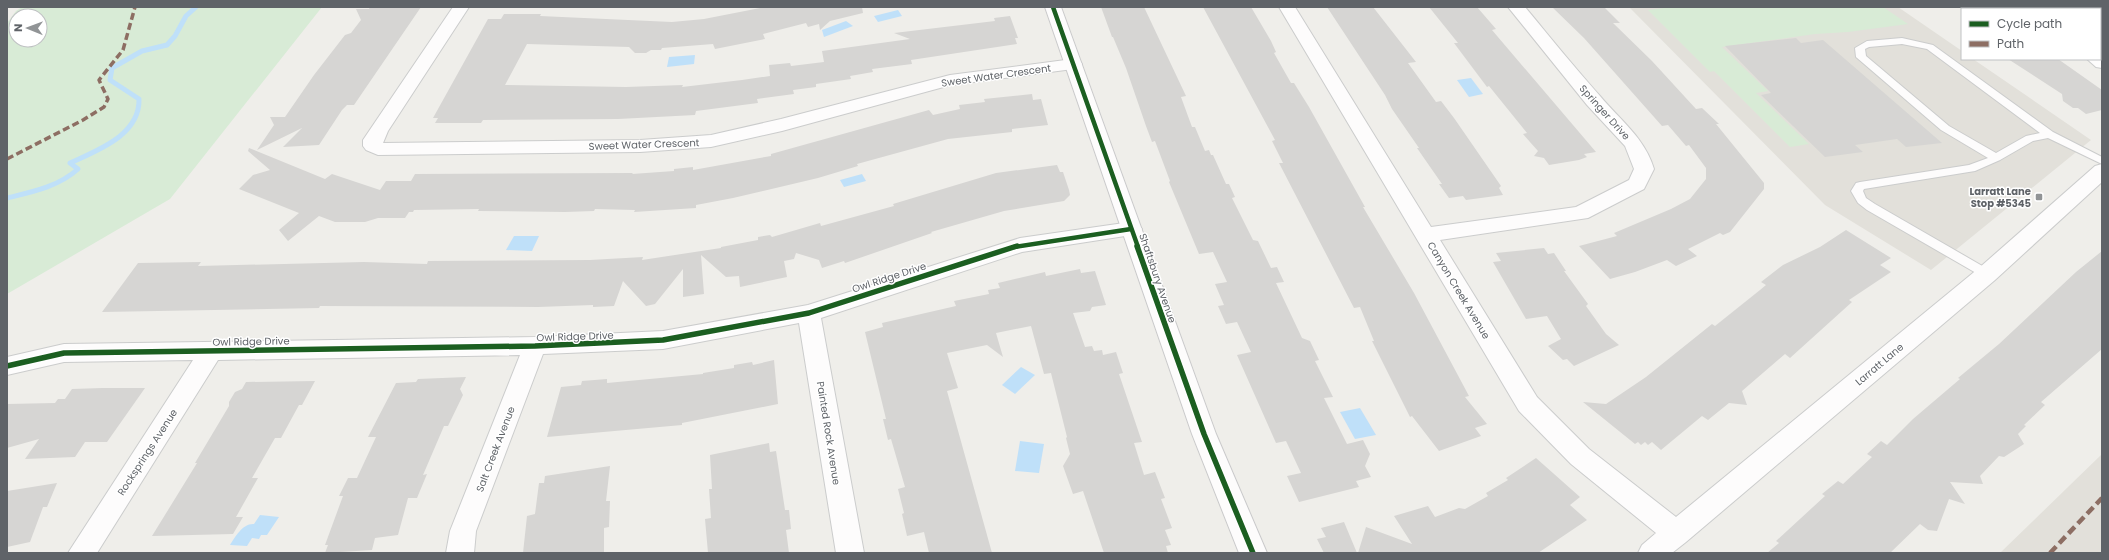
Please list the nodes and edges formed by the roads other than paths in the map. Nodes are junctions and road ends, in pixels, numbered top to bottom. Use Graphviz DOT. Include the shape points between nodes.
graph roads {
  1 [pos="461,7"];
  2 [pos="1053,7"];
  3 [pos="1287,7"];
  4 [pos="1516,7"];
  5 [pos="1073,64"];
  6 [pos="2049,134"];
  7 [pos="1996,158"];
  8 [pos="2102,161"];
  9 [pos="2102,171"];
  10 [pos="1131,229"];
  11 [pos="1427,235"];
  12 [pos="1987,274"];
  13 [pos="809,313"];
  14 [pos="535,346"];
  15 [pos="212,350"];
  16 [pos="7,366"];
  17 [pos="1677,534"];
  18 [pos="82,553"];
  19 [pos="460,553"];
  20 [pos="850,553"];
  21 [pos="1253,553"];
  22 [pos="1652,553"];
  1 -- 5 [label="street, Sweet Water Crescent" via="373,140 373,146 378,149 640,146 711,141 774,127 950,80"];
  2 -- 5 [label="street, Shaftsbury Avenue"];
  3 -- 11 [label="street, Canyon Creek Avenue"];
  4 -- 11 [label="street, Springer Drive" via="1594,101 1633,143 1644,169 1637,184 1581,213"];
  5 -- 10 [label="street, Shaftsbury Avenue"];
  6 -- 7 [label="lane" via="2030,138"];
  6 -- 7 [label="lane" via="1930,47 1902,41 1868,44 1860,48 1861,57 1945,128"];
  6 -- 8 [label="lane"];
  7 -- 12 [label="lane" via="1971,168 1860,186 1857,191 1862,200 1871,207"];
  9 -- 12 [label="street, Larratt Lane"];
  10 -- 13 [label="street, Owl Ridge Drive" via="1020,245"];
  10 -- 21 [label="street, Shaftsbury Avenue" via="1204,434"];
  11 -- 17 [label="street, Canyon Creek Avenue" via="1513,380 1545,425 1570,449"];
  12 -- 17 [label="street, Larratt Lane"];
  13 -- 14 [label="street, Owl Ridge Drive" via="663,340"];
  13 -- 20 [label="street, Painted Rock Avenue"];
  14 -- 15 [label="street, Owl Ridge Drive"];
  14 -- 19 [label="street, Salt Creek Avenue" via="463,531"];
  15 -- 16 [label="street, Owl Ridge Drive" via="64,353"];
  15 -- 18 [label="street, Rocksprings Avenue"];
  17 -- 22 [label="street, Larratt Lane"];
}
